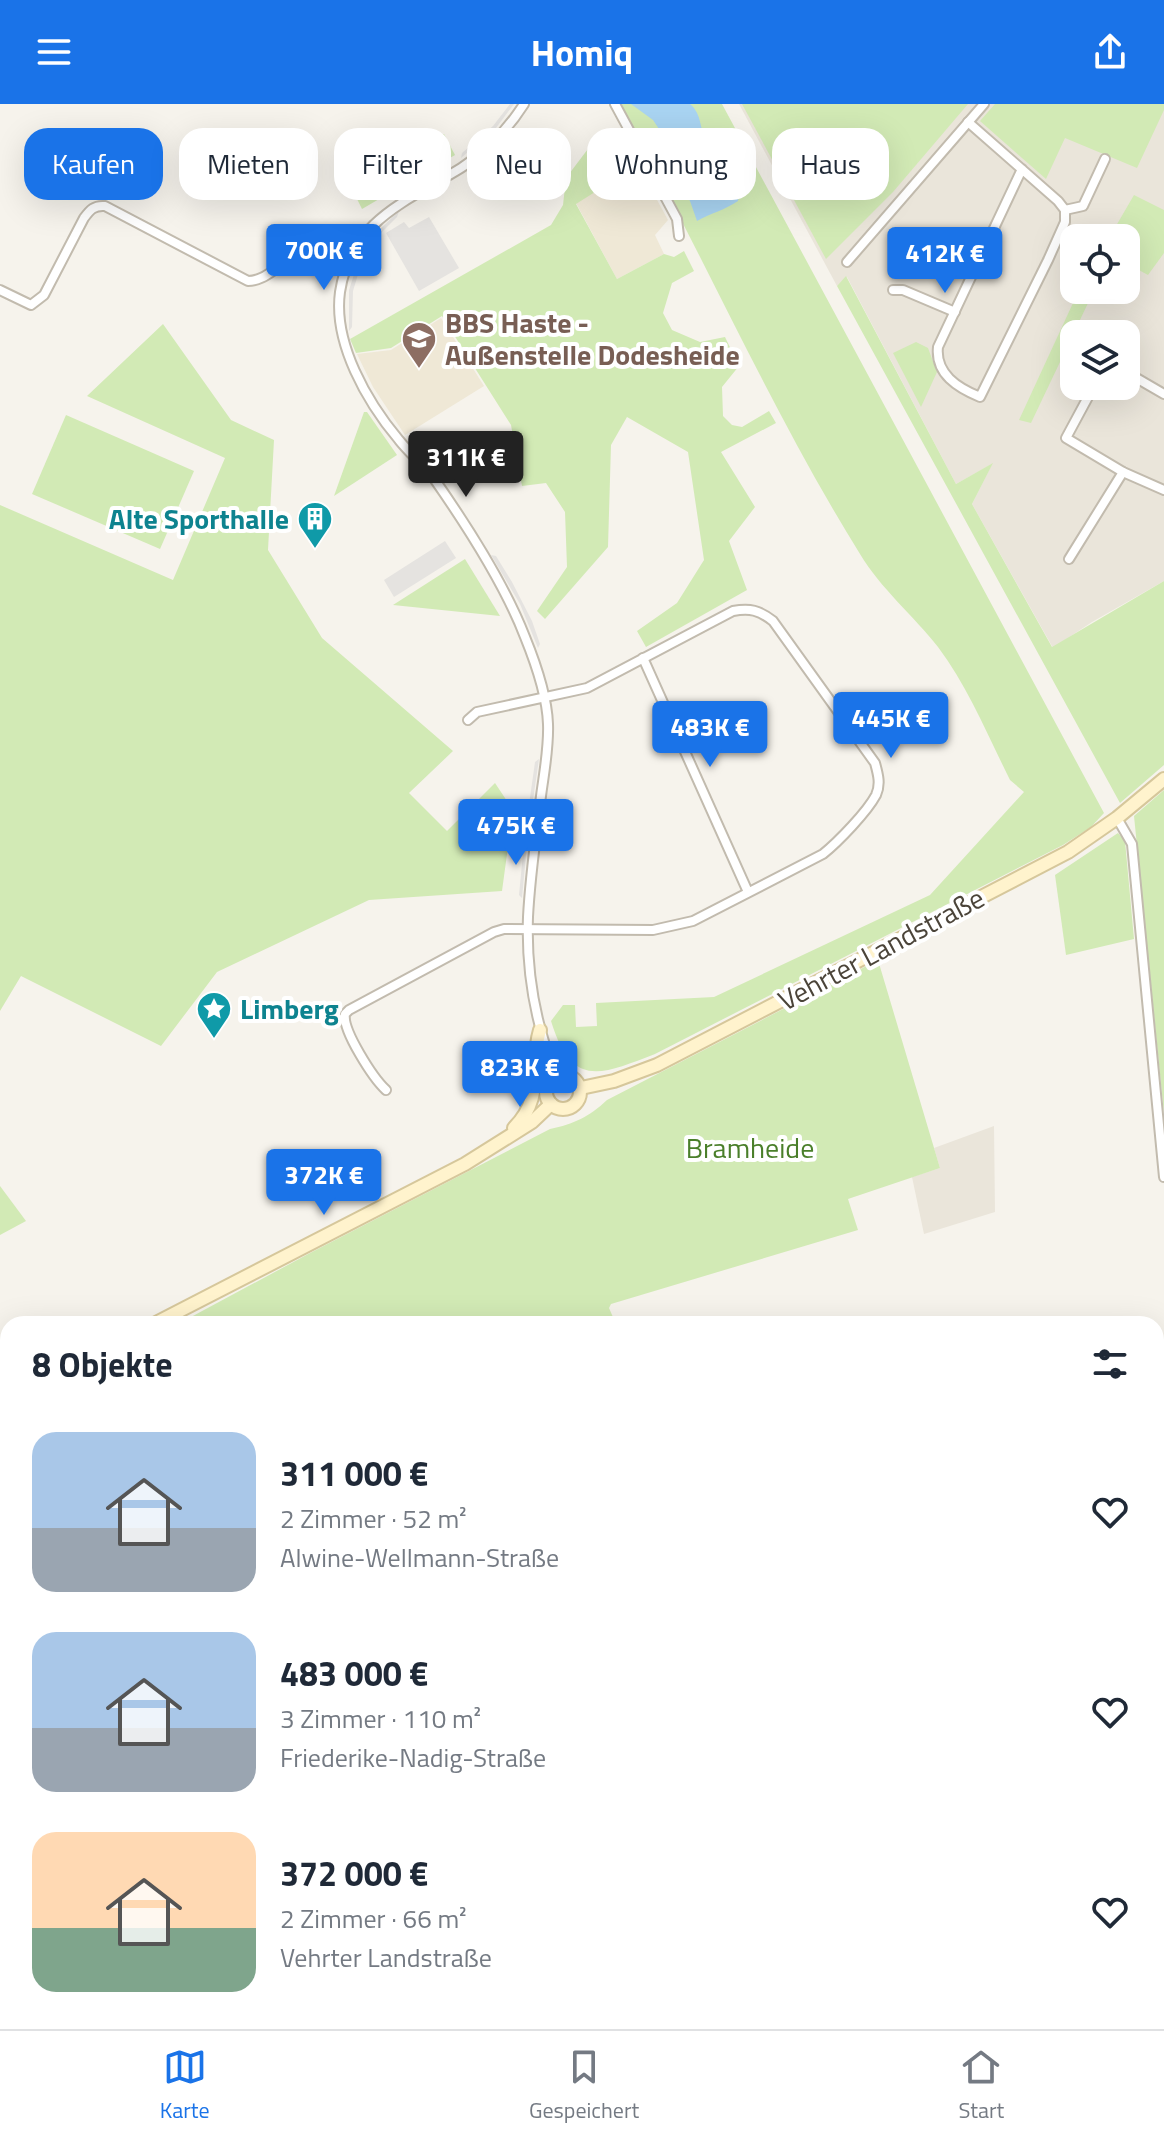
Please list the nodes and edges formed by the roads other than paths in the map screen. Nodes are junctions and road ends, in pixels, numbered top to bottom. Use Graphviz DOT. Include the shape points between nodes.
graph roads {
  1 [pos="524,104"];
  2 [pos="615,104"];
  3 [pos="984,104"];
  4 [pos="968,122"];
  5 [pos="1105,159"];
  6 [pos="1022,169"];
  7 [pos="1065,210"];
  8 [pos="679,236"];
  9 [pos="847,262"];
  10 [pos="345,271"];
  11 [pos="0,290"];
  12 [pos="893,290"];
  13 [pos="955,312"];
  14 [pos="1140,380"];
  15 [pos="1164,394"];
  16 [pos="1086,400"];
  17 [pos="1123,472"];
  18 [pos="1164,490"];
  19 [pos="1069,559"];
  20 [pos="643,658"];
  21 [pos="544,698"];
  22 [pos="468,720"];
  23 [pos="1164,779"];
  24 [pos="1117,818"];
  25 [pos="748,892"];
  26 [pos="528,928"];
  27 [pos="540,1030"];
  28 [pos="556,1076"];
  29 [pos="581,1088"];
  30 [pos="386,1090"];
  31 [pos="551,1104"];
  32 [pos="510,1138"];
  33 [pos="1164,1177"];
  34 [pos="170,1316"];
  1 -- 10 [label="street" via="506,129 463,167 385,212 355,248"];
  2 -- 8 [label="street" via="677,219"];
  3 -- 4 [label="street"];
  4 -- 6 [label="street"];
  4 -- 9 [label="street"];
  5 -- 7 [label="street" via="1083,206"];
  6 -- 7 [label="street"];
  6 -- 13 [label="street"];
  7 -- 13 [label="street" via="1048,260 980,397 952,383 937,355"];
  10 -- 11 [label="street" via="300,260 248,281 98,205 84,218 38,301 31,305"];
  10 -- 21 [label="street" via="339,318 349,359 395,436 435,480 499,583 525,636"];
  12 -- 13 [label="street"];
  14 -- 15 [label="street"];
  16 -- 17 [label="street" via="1066,438"];
  17 -- 18 [label="street"];
  17 -- 19 [label="street"];
  20 -- 21 [label="street" via="587,688"];
  20 -- 25 [label="street"];
  20 -- 25 [label="street" via="733,611 761,612 773,621 875,763 880,780 876,795 838,842"];
  21 -- 22 [label="street" via="477,712"];
  21 -- 26 [label="street" via="547,752"];
  23 -- 24 [label="main road, Vehrter Landstraße"];
  24 -- 29 [label="main road, Vehrter Landstraße" via="1068,852 679,1054 614,1081"];
  24 -- 33 [label="street" via="1132,844"];
  25 -- 26 [label="street" via="693,921 653,930"];
  26 -- 27 [label="street"];
  26 -- 30 [label="street" via="494,932 345,1014 345,1025"];
  27 -- 28 [label="street"];
  27 -- 32 [label="main road" via="531,1104"];
  28 -- 29 [label="main road" via="570,1076"];
  28 -- 31 [label="main road" via="547,1086"];
  29 -- 31 [label="main road" via="574,1106 559,1109"];
  31 -- 32 [label="main road"];
  32 -- 34 [label="main road"];
}
